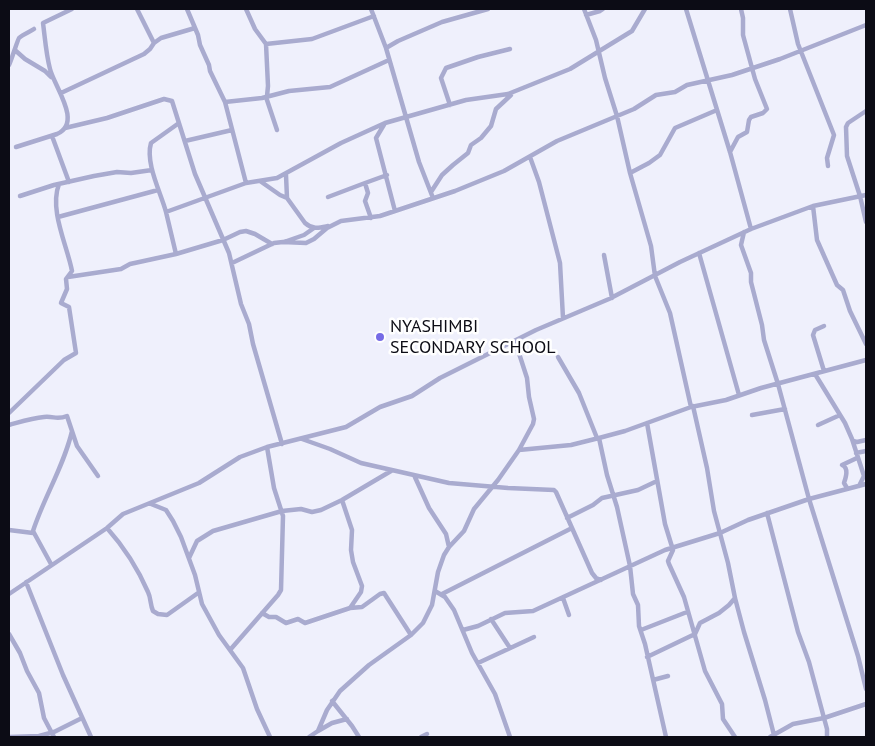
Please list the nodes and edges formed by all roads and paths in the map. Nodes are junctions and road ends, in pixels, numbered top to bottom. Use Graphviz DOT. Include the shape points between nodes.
graph roads {
  1 [pos="72,9"];
  2 [pos="137,9"];
  3 [pos="187,9"];
  4 [pos="246,9"];
  5 [pos="371,9"];
  6 [pos="487,9"];
  7 [pos="584,9"];
  8 [pos="602,9"];
  9 [pos="645,9"];
  10 [pos="686,9"];
  11 [pos="741,9"];
  12 [pos="790,9"];
  13 [pos="586,14"];
  14 [pos="374,16"];
  15 [pos="866,25"];
  16 [pos="195,28"];
  17 [pos="34,30"];
  18 [pos="154,43"];
  19 [pos="266,44"];
  20 [pos="386,48"];
  21 [pos="510,49"];
  22 [pos="16,51"];
  23 [pos="801,51"];
  24 [pos="598,52"];
  25 [pos="389,60"];
  26 [pos="9,65"];
  27 [pos="752,68"];
  28 [pos="53,80"];
  29 [pos="708,82"];
  30 [pos="517,91"];
  31 [pos="61,93"];
  32 [pos="266,96"];
  33 [pos="225,102"];
  34 [pos="450,105"];
  35 [pos="717,110"];
  36 [pos="866,111"];
  37 [pos="407,116"];
  38 [pos="617,116"];
  39 [pos="179,123"];
  40 [pos="385,123"];
  41 [pos="65,128"];
  42 [pos="232,130"];
  43 [pos="277,130"];
  44 [pos="52,136"];
  45 [pos="185,141"];
  46 [pos="16,147"];
  47 [pos="730,152"];
  48 [pos="530,157"];
  49 [pos="828,166"];
  50 [pos="152,170"];
  51 [pos="630,173"];
  52 [pos="286,175"];
  53 [pos="387,175"];
  54 [pos="260,181"];
  55 [pos="69,182"];
  56 [pos="246,183"];
  57 [pos="365,183"];
  58 [pos="59,184"];
  59 [pos="158,190"];
  60 [pos="431,192"];
  61 [pos="866,195"];
  62 [pos="20,196"];
  63 [pos="860,196"];
  64 [pos="205,197"];
  65 [pos="328,197"];
  66 [pos="287,198"];
  67 [pos="433,198"];
  68 [pos="812,206"];
  69 [pos="395,211"];
  70 [pos="166,212"];
  71 [pos="58,216"];
  72 [pos="371,218"];
  73 [pos="866,222"];
  74 [pos="332,225"];
  75 [pos="314,228"];
  76 [pos="751,229"];
  77 [pos="744,232"];
  78 [pos="223,240"];
  79 [pos="283,242"];
  80 [pos="272,244"];
  81 [pos="699,253"];
  82 [pos="176,254"];
  83 [pos="604,255"];
  84 [pos="232,263"];
  85 [pos="655,276"];
  86 [pos="68,277"];
  87 [pos="612,298"];
  88 [pos="563,318"];
  89 [pos="824,326"];
  90 [pos="515,341"];
  91 [pos="866,344"];
  92 [pos="558,357"];
  93 [pos="866,360"];
  94 [pos="824,371"];
  95 [pos="815,374"];
  96 [pos="778,384"];
  97 [pos="739,395"];
  98 [pos="692,407"];
  99 [pos="785,408"];
  100 [pos="9,413"];
  101 [pos="752,415"];
  102 [pos="840,415"];
  103 [pos="647,422"];
  104 [pos="9,425"];
  105 [pos="818,425"];
  106 [pos="72,432"];
  107 [pos="598,438"];
  108 [pos="301,439"];
  109 [pos="866,440"];
  110 [pos="852,441"];
  111 [pos="282,444"];
  112 [pos="266,447"];
  113 [pos="519,450"];
  114 [pos="866,451"];
  115 [pos="856,456"];
  116 [pos="391,471"];
  117 [pos="414,475"];
  118 [pos="98,476"];
  119 [pos="657,481"];
  120 [pos="866,484"];
  121 [pos="859,486"];
  122 [pos="493,487"];
  123 [pos="847,488"];
  124 [pos="614,494"];
  125 [pos="809,498"];
  126 [pos="342,500"];
  127 [pos="150,504"];
  128 [pos="282,511"];
  129 [pos="767,513"];
  130 [pos="568,518"];
  131 [pos="107,528"];
  132 [pos="572,528"];
  133 [pos="9,530"];
  134 [pos="33,533"];
  135 [pos="720,533"];
  136 [pos="449,547"];
  137 [pos="672,548"];
  138 [pos="188,558"];
  139 [pos="51,564"];
  140 [pos="630,566"];
  141 [pos="601,580"];
  142 [pos="26,582"];
  143 [pos="436,590"];
  144 [pos="198,593"];
  145 [pos="9,594"];
  146 [pos="442,594"];
  147 [pos="563,598"];
  148 [pos="735,598"];
  149 [pos="350,608"];
  150 [pos="687,612"];
  151 [pos="262,613"];
  152 [pos="569,615"];
  153 [pos="491,619"];
  154 [pos="463,630"];
  155 [pos="641,630"];
  156 [pos="9,634"];
  157 [pos="695,634"];
  158 [pos="410,635"];
  159 [pos="534,637"];
  160 [pos="510,648"];
  161 [pos="230,650"];
  162 [pos="647,657"];
  163 [pos="478,663"];
  164 [pos="668,676"];
  165 [pos="653,680"];
  166 [pos="866,689"];
  167 [pos="332,700"];
  168 [pos="866,704"];
  169 [pos="82,718"];
  170 [pos="824,718"];
  171 [pos="347,719"];
  172 [pos="318,732"];
  173 [pos="427,734"];
  174 [pos="53,735"];
  175 [pos="772,736"];
  176 [pos="9,737"];
  177 [pos="91,737"];
  178 [pos="270,737"];
  179 [pos="309,737"];
  180 [pos="359,737"];
  181 [pos="421,737"];
  182 [pos="510,737"];
  183 [pos="666,737"];
  184 [pos="735,737"];
  185 [pos="827,737"];
  1 -- 28 [label="street" via="43,23"];
  2 -- 18 [label="street"];
  3 -- 16 [label="street"];
  4 -- 19 [label="street"];
  5 -- 14 [label="street"];
  6 -- 20 [label="street" via="442,22"];
  7 -- 13 [label="street"];
  8 -- 13 [label="street"];
  9 -- 24 [label="street" via="632,31"];
  10 -- 29 [label="street"];
  11 -- 27 [label="street" via="743,34"];
  12 -- 23 [label="street"];
  13 -- 24 [label="street"];
  14 -- 19 [label="street" via="312,39"];
  14 -- 20 [label="street"];
  15 -- 23 [label="street"];
  16 -- 18 [label="street"];
  16 -- 33 [label="street"];
  17 -- 22 [label="street" via="19,38"];
  18 -- 31 [label="street" via="144,54"];
  19 -- 32 [label="street"];
  20 -- 25 [label="street"];
  21 -- 34 [label="street" via="446,68 441,78"];
  22 -- 26 [label="street"];
  22 -- 28 [label="street" via="46,70"];
  23 -- 27 [label="street"];
  23 -- 49 [label="street" via="834,135 827,158"];
  24 -- 30 [label="street" via="570,69"];
  24 -- 38 [label="street"];
  25 -- 32 [label="street" via="330,87"];
  25 -- 37 [label="street"];
  27 -- 29 [label="street"];
  27 -- 47 [label="street" via="767,109 763,114 751,117 747,132 738,137"];
  28 -- 31 [label="street"];
  29 -- 35 [label="street"];
  29 -- 38 [label="street" via="656,95 641,106"];
  30 -- 34 [label="street"];
  30 -- 60 [label="street" via="496,109 492,126 442,175"];
  31 -- 41 [label="street" via="66,104"];
  32 -- 33 [label="street"];
  32 -- 43 [label="street"];
  33 -- 42 [label="street"];
  34 -- 37 [label="street"];
  35 -- 47 [label="street"];
  35 -- 51 [label="street" via="675,128 660,155"];
  36 -- 63 [label="street" via="846,127 847,156"];
  37 -- 40 [label="street"];
  37 -- 60 [label="street"];
  38 -- 48 [label="street"];
  38 -- 51 [label="street"];
  39 -- 41 [label="street" via="174,105 168,99"];
  39 -- 45 [label="street"];
  39 -- 50 [label="street" via="151,143"];
  40 -- 52 [label="street" via="341,143"];
  40 -- 53 [label="street" via="376,138"];
  41 -- 44 [label="street"];
  42 -- 45 [label="street"];
  42 -- 56 [label="street"];
  44 -- 46 [label="street"];
  44 -- 55 [label="street"];
  45 -- 64 [label="street"];
  47 -- 76 [label="street"];
  48 -- 67 [label="street" via="504,171"];
  48 -- 88 [label="street" via="558,250"];
  50 -- 55 [label="street" via="117,172"];
  50 -- 59 [label="street"];
  51 -- 85 [label="street" via="651,246"];
  52 -- 54 [label="street"];
  52 -- 66 [label="street"];
  53 -- 57 [label="street"];
  53 -- 69 [label="street"];
  54 -- 56 [label="street"];
  54 -- 66 [label="street"];
  55 -- 58 [label="street"];
  56 -- 64 [label="street"];
  57 -- 65 [label="street"];
  57 -- 72 [label="street" via="368,193 365,201"];
  58 -- 62 [label="street"];
  58 -- 71 [label="street"];
  59 -- 70 [label="street"];
  59 -- 71 [label="street"];
  60 -- 67 [label="street"];
  61 -- 63 [label="street"];
  63 -- 68 [label="street"];
  63 -- 73 [label="street"];
  64 -- 70 [label="street"];
  64 -- 78 [label="street"];
  66 -- 75 [label="street" via="305,223"];
  67 -- 69 [label="street"];
  68 -- 76 [label="street"];
  68 -- 91 [label="street" via="817,240"];
  69 -- 72 [label="street"];
  70 -- 82 [label="street"];
  71 -- 86 [label="street" via="72,269"];
  72 -- 74 [label="street" via="345,220"];
  74 -- 75 [label="street"];
  74 -- 79 [label="street" via="306,243"];
  75 -- 79 [label="street"];
  76 -- 77 [label="street"];
  77 -- 81 [label="street"];
  77 -- 96 [label="street" via="741,248 751,273 764,340"];
  78 -- 80 [label="street" via="246,231"];
  78 -- 82 [label="street"];
  78 -- 84 [label="street"];
  79 -- 80 [label="street"];
  80 -- 84 [label="street"];
  81 -- 85 [label="street"];
  81 -- 97 [label="street"];
  82 -- 86 [label="street" via="121,269"];
  83 -- 87 [label="street"];
  84 -- 111 [label="street"];
  85 -- 87 [label="street"];
  85 -- 98 [label="street" via="670,313"];
  86 -- 100 [label="street" via="61,303 69,306 76,353 64,360"];
  87 -- 88 [label="street"];
  88 -- 90 [label="street"];
  89 -- 94 [label="street" via="815,330 813,335"];
  90 -- 108 [label="street" via="346,427"];
  90 -- 113 [label="street" via="527,375 534,419"];
  92 -- 107 [label="street" via="579,393"];
  93 -- 94 [label="street"];
  94 -- 95 [label="street"];
  95 -- 96 [label="street"];
  95 -- 102 [label="street"];
  96 -- 97 [label="street"];
  96 -- 99 [label="street"];
  97 -- 98 [label="street"];
  98 -- 103 [label="street"];
  98 -- 135 [label="street"];
  99 -- 101 [label="street"];
  99 -- 125 [label="street"];
  102 -- 105 [label="street"];
  102 -- 110 [label="street"];
  103 -- 107 [label="street"];
  103 -- 119 [label="street"];
  104 -- 106 [label="street" via="46,416 59,419 67,416"];
  106 -- 118 [label="street" via="77,446"];
  106 -- 134 [label="street"];
  107 -- 113 [label="street"];
  107 -- 124 [label="street"];
  108 -- 111 [label="street"];
  108 -- 116 [label="street" via="361,463"];
  109 -- 110 [label="street"];
  110 -- 115 [label="street"];
  111 -- 112 [label="street"];
  112 -- 127 [label="street" via="232,461 199,483"];
  112 -- 128 [label="street"];
  113 -- 122 [label="street"];
  114 -- 115 [label="street"];
  115 -- 121 [label="street" via="864,476"];
  115 -- 123 [label="street" via="842,465"];
  116 -- 117 [label="street"];
  116 -- 126 [label="street"];
  117 -- 122 [label="street" via="449,483"];
  117 -- 136 [label="street" via="429,508 446,534"];
  119 -- 124 [label="street" via="638,490"];
  119 -- 137 [label="street"];
  120 -- 121 [label="street"];
  121 -- 123 [label="street"];
  122 -- 130 [label="street" via="554,490"];
  122 -- 136 [label="street" via="474,509 464,531"];
  123 -- 125 [label="street"];
  124 -- 130 [label="street"];
  124 -- 140 [label="street"];
  125 -- 129 [label="street"];
  125 -- 166 [label="street"];
  126 -- 128 [label="street" via="314,512"];
  126 -- 149 [label="street" via="352,530 353,562 362,586"];
  127 -- 131 [label="street" via="123,514"];
  127 -- 138 [label="street" via="170,515"];
  128 -- 138 [label="street" via="212,531 197,542"];
  128 -- 151 [label="street" via="281,590"];
  129 -- 135 [label="street"];
  129 -- 170 [label="street"];
  130 -- 132 [label="street"];
  131 -- 139 [label="street"];
  131 -- 144 [label="street" via="139,576 153,611 167,615"];
  132 -- 141 [label="street" via="592,573"];
  132 -- 146 [label="street"];
  133 -- 134 [label="street"];
  134 -- 139 [label="street"];
  135 -- 137 [label="street"];
  135 -- 148 [label="street"];
  136 -- 143 [label="street" via="438,572"];
  137 -- 140 [label="street"];
  137 -- 150 [label="street" via="673,553 668,560"];
  138 -- 144 [label="street"];
  139 -- 142 [label="street"];
  140 -- 141 [label="street"];
  140 -- 155 [label="street"];
  141 -- 147 [label="street"];
  142 -- 145 [label="street"];
  142 -- 169 [label="street"];
  143 -- 146 [label="street"];
  143 -- 158 [label="street" via="428,615"];
  144 -- 161 [label="street" via="211,623"];
  146 -- 154 [label="street"];
  147 -- 152 [label="street"];
  147 -- 153 [label="street" via="533,612 505,613"];
  148 -- 157 [label="street" via="719,613 700,623"];
  148 -- 175 [label="street" via="765,700"];
  149 -- 151 [label="street" via="305,623 298,619 286,622"];
  149 -- 158 [label="street" via="362,607 384,593"];
  150 -- 155 [label="street"];
  150 -- 157 [label="street"];
  151 -- 161 [label="street"];
  153 -- 154 [label="street"];
  153 -- 160 [label="street"];
  154 -- 163 [label="street"];
  155 -- 162 [label="street"];
  156 -- 174 [label="street" via="39,693 44,718"];
  157 -- 162 [label="street"];
  157 -- 184 [label="street" via="705,670 722,704 723,719"];
  158 -- 167 [label="street" via="358,674"];
  159 -- 160 [label="street"];
  160 -- 163 [label="street"];
  161 -- 178 [label="street" via="243,668"];
  162 -- 165 [label="street"];
  163 -- 182 [label="street" via="495,694"];
  164 -- 165 [label="street"];
  165 -- 183 [label="street"];
  167 -- 171 [label="street"];
  167 -- 172 [label="street"];
  168 -- 170 [label="street"];
  169 -- 174 [label="street"];
  169 -- 177 [label="street"];
  170 -- 175 [label="street" via="793,724"];
  170 -- 185 [label="street"];
  171 -- 172 [label="street" via="332,722"];
  171 -- 180 [label="street"];
  172 -- 179 [label="street"];
  173 -- 181 [label="street"];
  174 -- 176 [label="street"];
}
